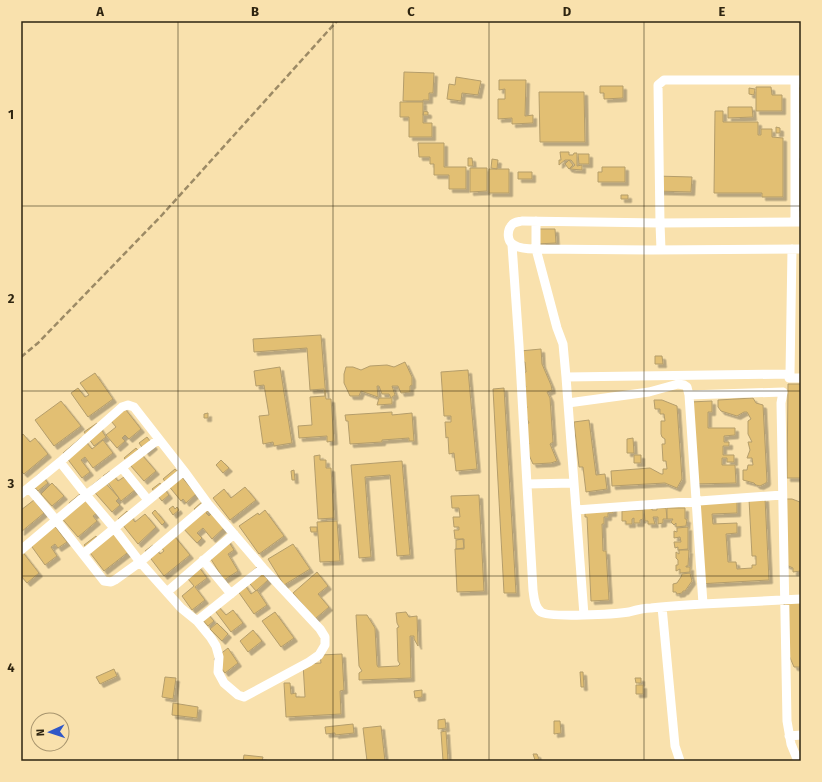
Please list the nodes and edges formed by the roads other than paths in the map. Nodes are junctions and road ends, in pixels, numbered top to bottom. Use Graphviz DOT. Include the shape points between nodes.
graph roads {
  1 [pos="798,80"];
  2 [pos="536,221"];
  3 [pos="798,222"];
  4 [pos="660,223"];
  5 [pos="512,245"];
  6 [pos="536,249"];
  7 [pos="796,249"];
  8 [pos="661,250"];
  9 [pos="566,376"];
  10 [pos="789,376"];
  11 [pos="800,378"];
  12 [pos="783,392"];
  13 [pos="689,395"];
  14 [pos="568,403"];
  15 [pos="159,439"];
  16 [pos="60,462"];
  17 [pos="122,468"];
  18 [pos="184,471"];
  19 [pos="574,483"];
  20 [pos="527,484"];
  21 [pos="28,488"];
  22 [pos="21,494"];
  23 [pos="86,495"];
  24 [pos="782,495"];
  25 [pos="148,500"];
  26 [pos="696,502"];
  27 [pos="208,504"];
  28 [pos="576,510"];
  29 [pos="56,520"];
  30 [pos="114,528"];
  31 [pos="234,534"];
  32 [pos="22,548"];
  33 [pos="83,554"];
  34 [pos="203,560"];
  35 [pos="140,562"];
  36 [pos="263,568"];
  37 [pos="167,592"];
  38 [pos="231,594"];
  39 [pos="801,599"];
  40 [pos="784,600"];
  41 [pos="703,604"];
  42 [pos="662,607"];
  43 [pos="584,615"];
  44 [pos="197,621"];
  45 [pos="801,735"];
  46 [pos="789,736"];
  47 [pos="680,761"];
  48 [pos="798,761"];
  1 -- 3 [label="street"];
  1 -- 4 [label="street" via="660,82"];
  2 -- 4 [label="street"];
  2 -- 5 [label="street" via="514,223 508,236"];
  2 -- 6 [label="street"];
  3 -- 4 [label="street"];
  4 -- 8 [label="street"];
  5 -- 6 [label="street"];
  5 -- 20 [label="street"];
  6 -- 8 [label="street"];
  6 -- 9 [label="street" via="563,344"];
  7 -- 8 [label="street"];
  7 -- 10 [label="street"];
  9 -- 10 [label="street"];
  9 -- 14 [label="street"];
  10 -- 11 [label="street"];
  10 -- 12 [label="street"];
  12 -- 13 [label="street"];
  12 -- 24 [label="street"];
  13 -- 14 [label="street" via="687,387 678,384 649,392"];
  13 -- 26 [label="street"];
  14 -- 19 [label="street"];
  15 -- 16 [label="street" via="134,407 128,405 122,407"];
  15 -- 17 [label="street"];
  15 -- 18 [label="street"];
  16 -- 21 [label="street"];
  16 -- 23 [label="street"];
  17 -- 23 [label="street"];
  17 -- 25 [label="street"];
  18 -- 25 [label="street"];
  18 -- 27 [label="street"];
  19 -- 20 [label="street"];
  19 -- 28 [label="street"];
  20 -- 43 [label="street" via="533,590 537,609 548,615"];
  21 -- 22 [label="street"];
  21 -- 29 [label="street"];
  23 -- 29 [label="street"];
  23 -- 30 [label="street"];
  24 -- 26 [label="street"];
  24 -- 40 [label="street"];
  25 -- 30 [label="street"];
  26 -- 28 [label="street"];
  26 -- 41 [label="street"];
  27 -- 31 [label="street"];
  27 -- 35 [label="street"];
  28 -- 43 [label="street"];
  29 -- 32 [label="street"];
  29 -- 33 [label="street"];
  30 -- 33 [label="street"];
  30 -- 35 [label="street"];
  31 -- 34 [label="street"];
  31 -- 36 [label="street"];
  33 -- 35 [label="street" via="107,582 115,580"];
  34 -- 37 [label="street"];
  34 -- 38 [label="street"];
  35 -- 37 [label="street"];
  36 -- 38 [label="street"];
  36 -- 44 [label="street" via="320,628 325,645 319,655 244,697 224,683 218,672 219,657 216,646"];
  37 -- 44 [label="street"];
  38 -- 44 [label="street"];
  39 -- 40 [label="street"];
  40 -- 41 [label="street"];
  40 -- 46 [label="street"];
  41 -- 42 [label="street"];
  42 -- 43 [label="street"];
  42 -- 47 [label="street" via="675,746"];
  45 -- 46 [label="street"];
  46 -- 48 [label="street"];
}
